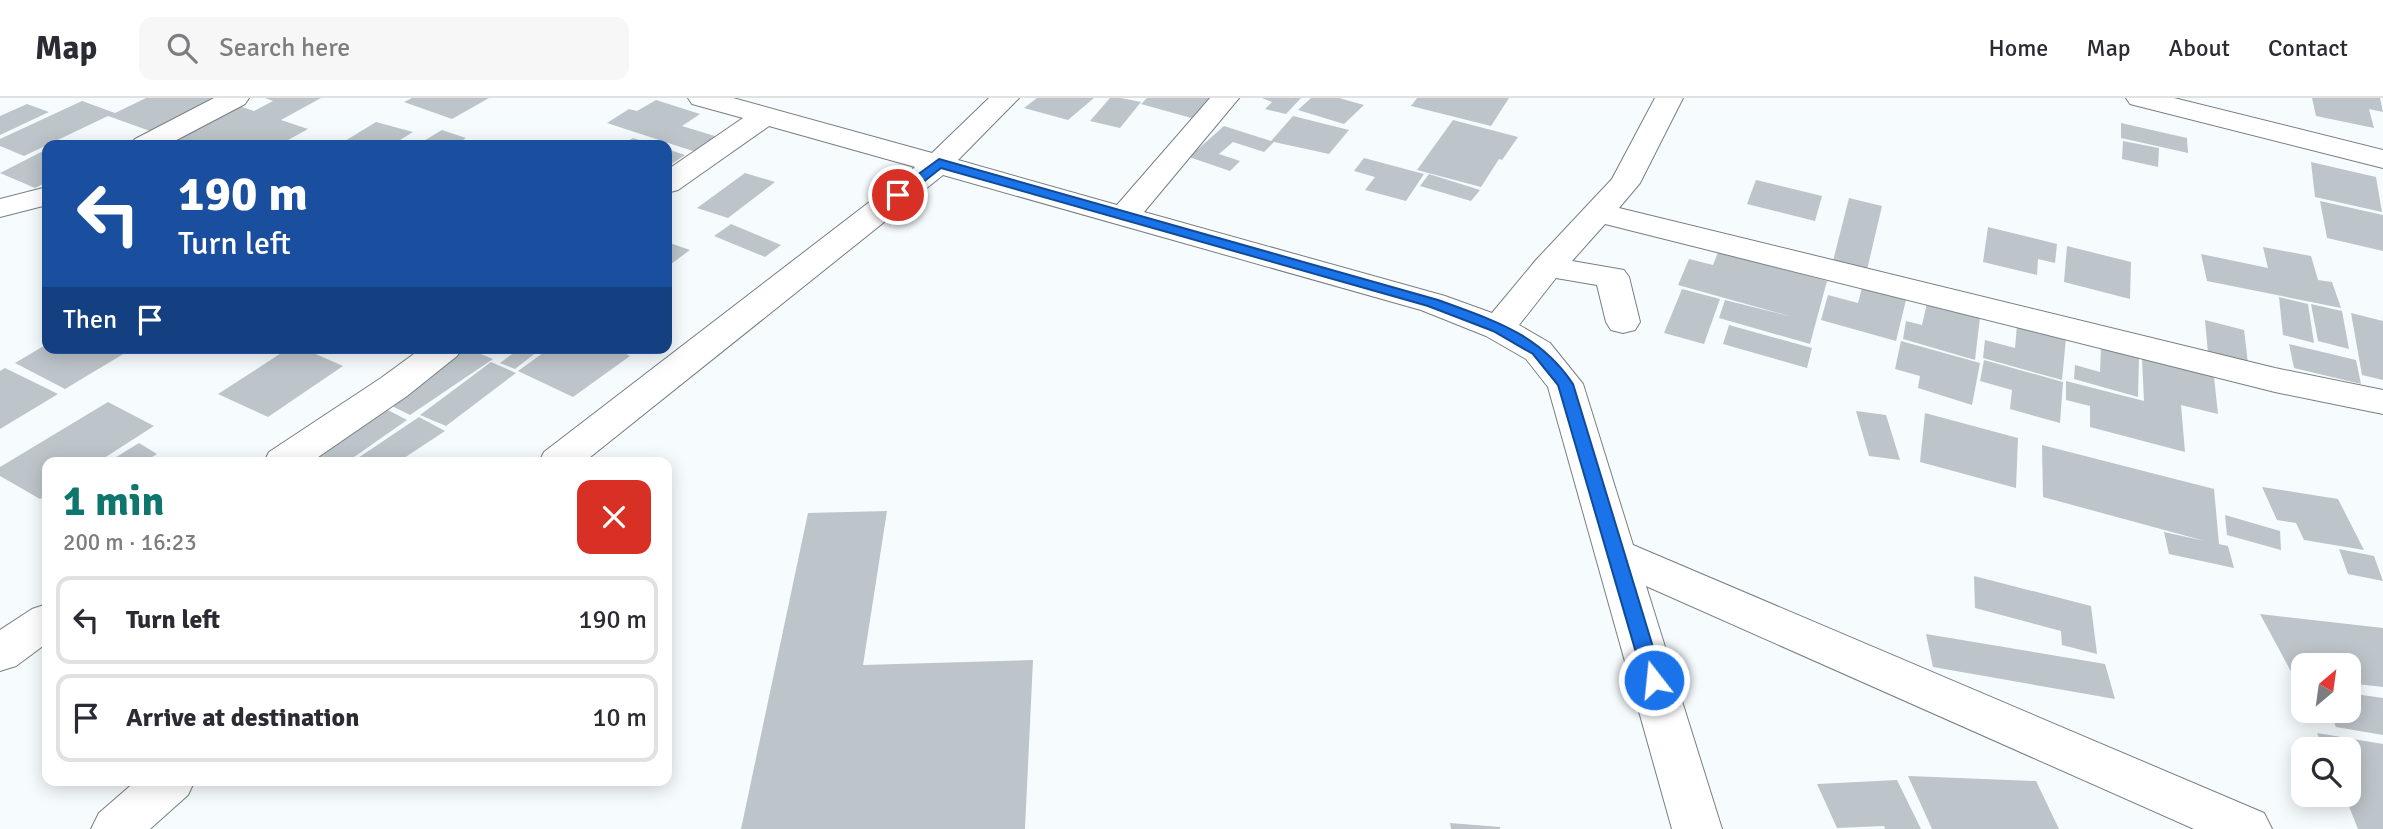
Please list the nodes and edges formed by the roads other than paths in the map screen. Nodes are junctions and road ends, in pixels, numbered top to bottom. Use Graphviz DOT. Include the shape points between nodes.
graph roads {
  1 [pos="235,98"];
  2 [pos="702,98"];
  3 [pos="1005,98"];
  4 [pos="1225,98"];
  5 [pos="1669,98"];
  6 [pos="2140,98"];
  7 [pos="766,115"];
  8 [pos="155,140"];
  9 [pos="2383,159"];
  10 [pos="939,163"];
  11 [pos="672,181"];
  12 [pos="42,197"];
  13 [pos="0,208"];
  14 [pos="1599,213"];
  15 [pos="1125,215"];
  16 [pos="1548,267"];
  17 [pos="1623,322"];
  18 [pos="1498,328"];
  19 [pos="437,354"];
  20 [pos="2383,402"];
  21 [pos="290,457"];
  22 [pos="564,457"];
  23 [pos="1618,556"];
  24 [pos="42,624"];
  25 [pos="0,653"];
  26 [pos="165,786"];
  27 [pos="116,829"];
  28 [pos="1697,829"];
  29 [pos="2247,829"];
  1 -- 8 [label="street"];
  2 -- 7 [label="street"];
  3 -- 10 [label="street"];
  4 -- 15 [label="street"];
  5 -- 14 [label="street" via="1625,183"];
  6 -- 9 [label="street"];
  7 -- 10 [label="street"];
  7 -- 11 [label="street"];
  10 -- 15 [label="street"];
  10 -- 22 [label="street"];
  12 -- 13 [label="street"];
  14 -- 16 [label="street"];
  14 -- 20 [label="street" via="2275,380"];
  15 -- 18 [label="street" via="1433,303"];
  16 -- 17 [label="street" via="1612,277"];
  16 -- 18 [label="street"];
  18 -- 23 [label="street" via="1538,351 1565,384"];
  19 -- 21 [label="street"];
  23 -- 28 [label="street"];
  23 -- 29 [label="street"];
  24 -- 25 [label="street"];
  26 -- 27 [label="street"];
}
